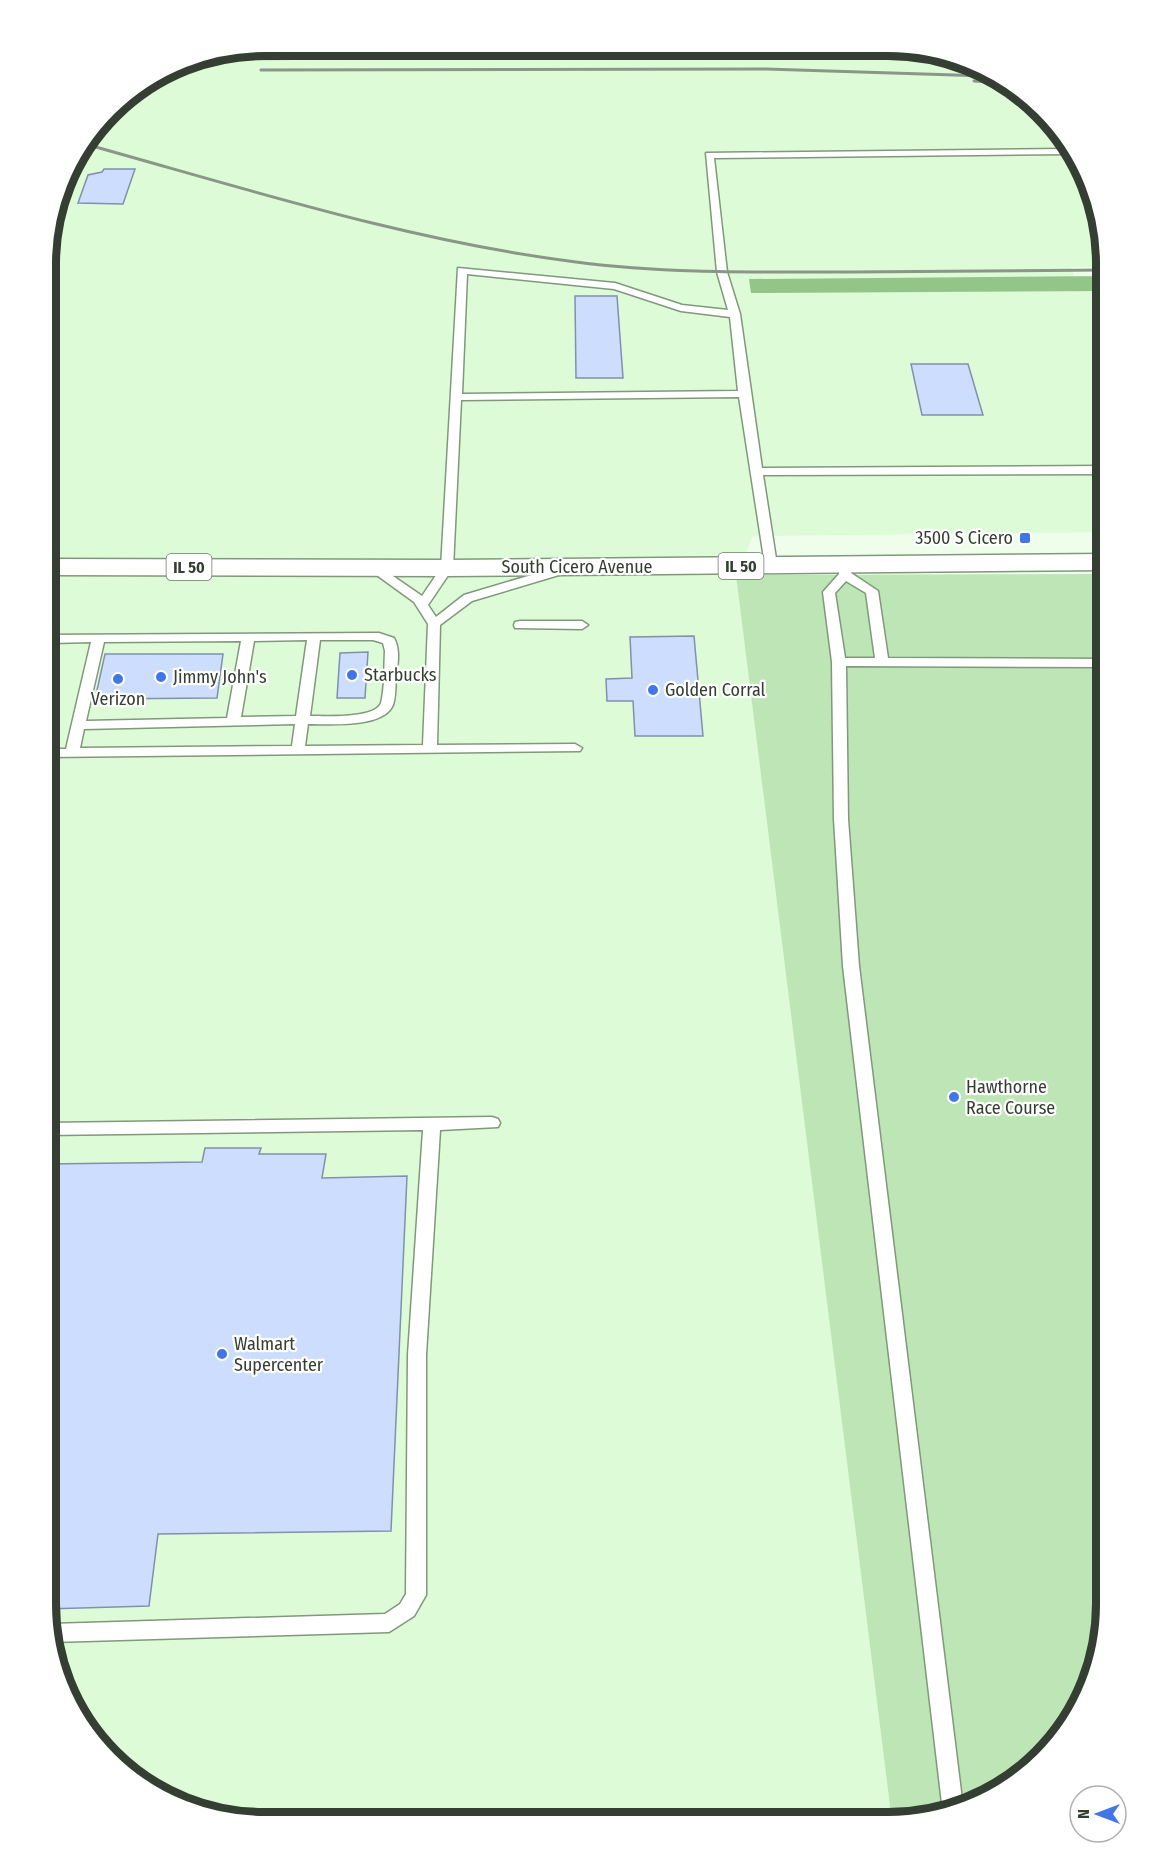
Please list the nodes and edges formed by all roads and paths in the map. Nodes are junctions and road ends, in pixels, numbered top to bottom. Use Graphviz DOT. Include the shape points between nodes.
graph roads {
  1 [pos="1063,152"];
  2 [pos="735,314"];
  3 [pos="744,394"];
  4 [pos="456,397"];
  5 [pos="1096,470"];
  6 [pos="757,472"];
  7 [pos="1096,562"];
  8 [pos="771,566"];
  9 [pos="56,567"];
  10 [pos="372,567"];
  11 [pos="573,567"];
  12 [pos="447,568"];
  13 [pos="844,570"];
  14 [pos="422,605"];
  15 [pos="434,624"];
  16 [pos="520,625"];
  17 [pos="582,625"];
  18 [pos="314,636"];
  19 [pos="248,637"];
  20 [pos="98,639"];
  21 [pos="56,641"];
  22 [pos="839,662"];
  23 [pos="882,662"];
  24 [pos="1096,663"];
  25 [pos="301,721"];
  26 [pos="233,722"];
  27 [pos="78,725"];
  28 [pos="575,748"];
  29 [pos="430,750"];
  30 [pos="298,751"];
  31 [pos="56,753"];
  32 [pos="72,753"];
  33 [pos="492,1124"];
  34 [pos="432,1125"];
  35 [pos="56,1129"];
  36 [pos="58,1633"];
  37 [pos="952,1802"];
  1 -- 2 [label="lane" via="709,155 722,272"];
  2 -- 3 [label="lane"];
  2 -- 4 [label="lane" via="681,308 615,286 462,270"];
  3 -- 4 [label="lane"];
  3 -- 6 [label="lane"];
  4 -- 12 [label="lane"];
  5 -- 6 [label="lane"];
  6 -- 8 [label="lane"];
  7 -- 13 [label="main road, South Cicero Avenue / IL 50"];
  8 -- 11 [label="main road, South Cicero Avenue / IL 50"];
  8 -- 13 [label="main road, South Cicero Avenue / IL 50"];
  9 -- 10 [label="main road, South Cicero Avenue / IL 50"];
  10 -- 12 [label="main road, South Cicero Avenue / IL 50"];
  10 -- 14 [label="lane"];
  11 -- 12 [label="main road, South Cicero Avenue / IL 50"];
  11 -- 15 [label="lane" via="468,598"];
  12 -- 14 [label="lane"];
  13 -- 22 [label="lane" via="829,592"];
  13 -- 23 [label="lane" via="872,591"];
  14 -- 15 [label="lane"];
  15 -- 29 [label="lane"];
  16 -- 17 [label="lane"];
  18 -- 19 [label="lane"];
  18 -- 25 [label="lane"];
  18 -- 25 [label="lane" via="374,636 389,640 392,651 387,705 379,714 356,719"];
  19 -- 20 [label="lane"];
  19 -- 26 [label="lane"];
  20 -- 21 [label="lane"];
  20 -- 27 [label="lane"];
  22 -- 23 [label="lane"];
  22 -- 37 [label="lane" via="841,819 851,966"];
  23 -- 24 [label="lane"];
  25 -- 26 [label="lane"];
  25 -- 30 [label="lane"];
  26 -- 27 [label="lane"];
  27 -- 32 [label="lane"];
  28 -- 29 [label="lane"];
  29 -- 30 [label="lane"];
  30 -- 32 [label="lane"];
  31 -- 32 [label="lane"];
  33 -- 34 [label="lane"];
  34 -- 35 [label="lane"];
  34 -- 36 [label="lane" via="417,1355 416,1595 407,1610 389,1623"];
}
